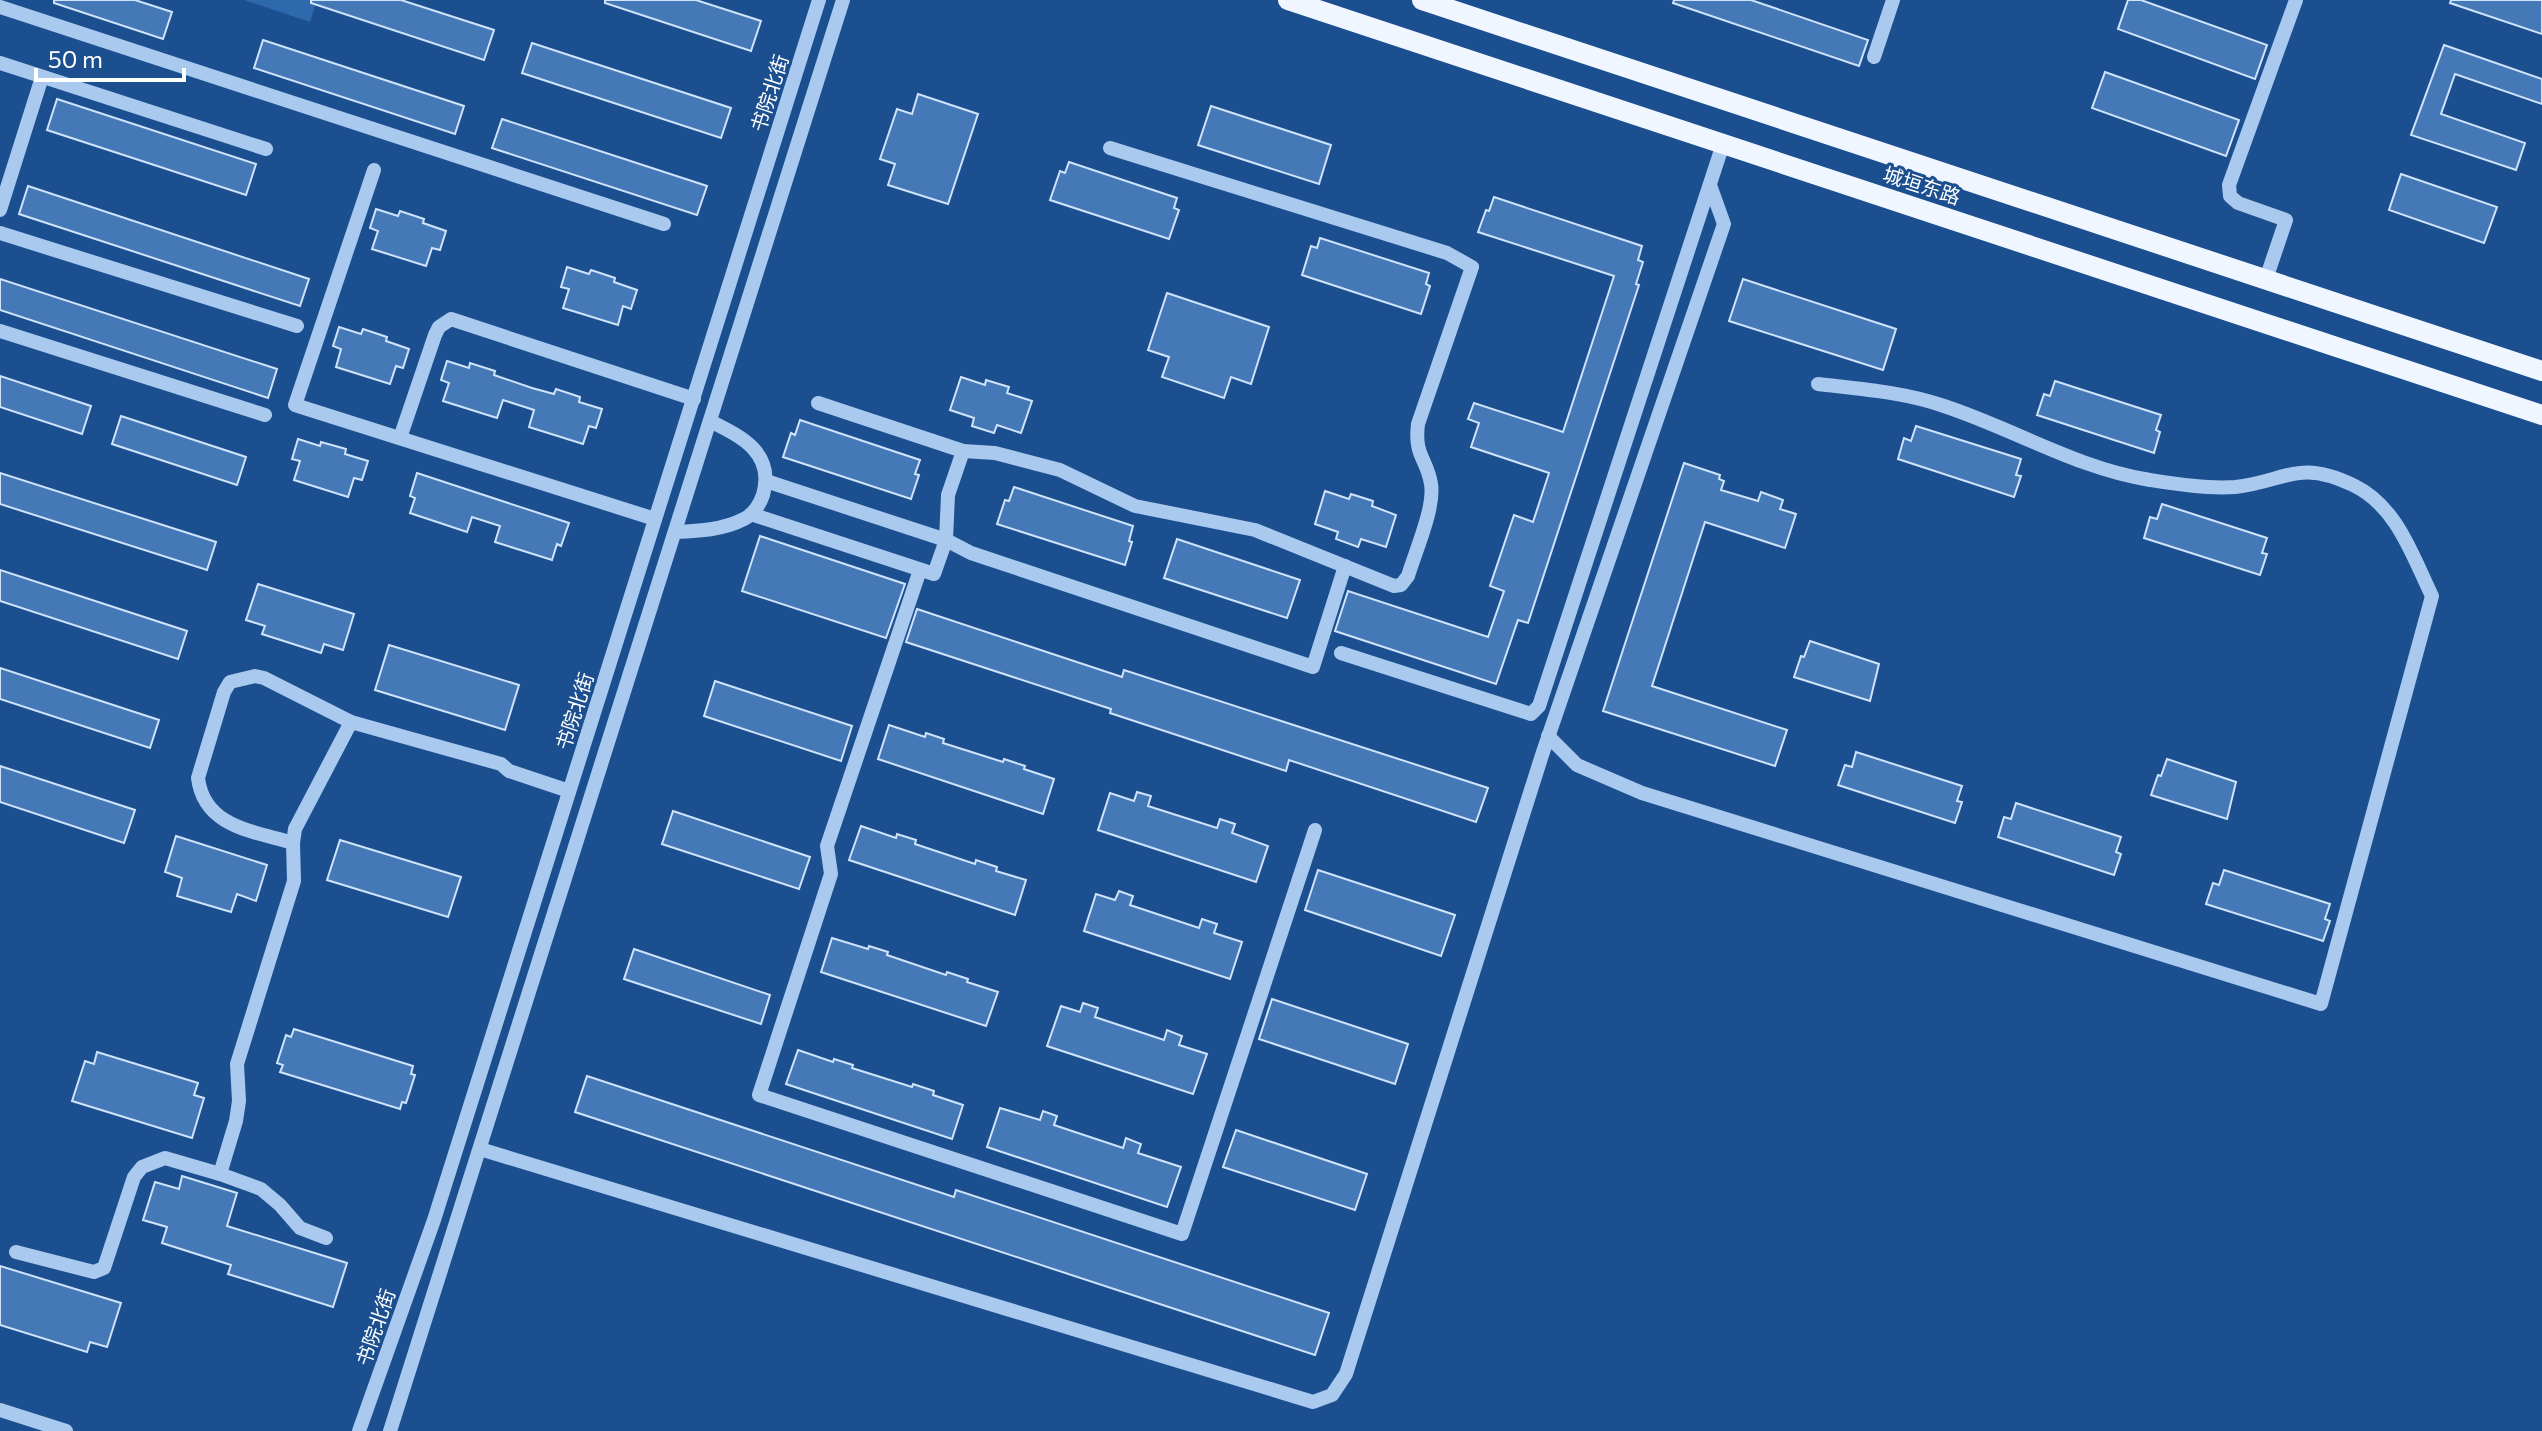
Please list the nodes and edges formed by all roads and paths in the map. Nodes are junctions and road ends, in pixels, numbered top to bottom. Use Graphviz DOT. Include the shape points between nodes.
graph roads {
  1 [pos="819,0"];
  2 [pos="843,0"];
  3 [pos="1288,0"];
  4 [pos="1422,0"];
  5 [pos="1893,0"];
  6 [pos="2296,0"];
  7 [pos="0,7"];
  8 [pos="1874,57"];
  9 [pos="0,63"];
  10 [pos="42,77"];
  11 [pos="1723,144"];
  12 [pos="1110,148"];
  13 [pos="266,149"];
  14 [pos="374,170"];
  15 [pos="1710,185"];
  16 [pos="0,210"];
  17 [pos="664,224"];
  18 [pos="0,233"];
  19 [pos="2266,279"];
  20 [pos="297,326"];
  21 [pos="0,331"];
  22 [pos="2542,371"];
  23 [pos="1818,384"];
  24 [pos="694,399"];
  25 [pos="818,403"];
  26 [pos="265,415"];
  27 [pos="2542,415"];
  28 [pos="710,421"];
  29 [pos="400,438"];
  30 [pos="963,451"];
  31 [pos="766,481"];
  32 [pos="751,514"];
  33 [pos="655,519"];
  34 [pos="675,532"];
  35 [pos="946,540"];
  36 [pos="1345,566"];
  37 [pos="920,570"];
  38 [pos="1341,653"];
  39 [pos="351,722"];
  40 [pos="1548,736"];
  41 [pos="569,791"];
  42 [pos="1315,830"];
  43 [pos="293,843"];
  44 [pos="480,1149"];
  45 [pos="220,1174"];
  46 [pos="326,1238"];
  47 [pos="16,1252"];
  48 [pos="0,1410"];
  49 [pos="66,1431"];
  50 [pos="359,1431"];
  51 [pos="390,1431"];
  1 -- 24 [label="street, 书院北街"];
  2 -- 28 [label="street"];
  3 -- 11 [label="main road, 城垣东路"];
  4 -- 19 [label="main road, 城垣东路"];
  5 -- 8 [label="street"];
  6 -- 19 [label="street" via="2229,185 2230,196 2238,203 2286,220"];
  7 -- 17 [label="street"];
  9 -- 10 [label="street"];
  10 -- 13 [label="street"];
  10 -- 16 [label="street"];
  11 -- 15 [label="street"];
  11 -- 27 [label="main road, 城垣东路"];
  12 -- 36 [label="street" via="1447,253 1472,267 1418,424 1418,451 1431,484 1430,506 1408,576 1394,586"];
  14 -- 29 [label="street" via="295,405"];
  15 -- 38 [label="street" via="1539,706 1531,714"];
  15 -- 40 [label="street" via="1724,224"];
  18 -- 20 [label="street"];
  19 -- 22 [label="main road, 城垣东路"];
  21 -- 26 [label="street"];
  23 -- 40 [label="street" via="1914,397 2076,461 2152,480 2237,487 2314,472 2366,492 2393,517 2432,596 2321,1004 1642,793 1577,765"];
  24 -- 29 [label="street" via="451,319 435,335"];
  24 -- 33 [label="street, 书院北街"];
  25 -- 30 [label="street"];
  28 -- 31 [label="street" via="742,437 758,454"];
  28 -- 34 [label="street"];
  29 -- 33 [label="street"];
  30 -- 35 [label="street" via="948,495"];
  30 -- 36 [label="street" via="995,453 1060,470 1135,506 1255,530"];
  31 -- 32 [label="street"];
  31 -- 35 [label="street"];
  32 -- 34 [label="street" via="708,530"];
  32 -- 37 [label="street"];
  33 -- 41 [label="street, 书院北街"];
  34 -- 44 [label="street"];
  35 -- 36 [label="street" via="971,553 1313,667"];
  35 -- 37 [label="street" via="934,574"];
  37 -- 42 [label="street" via="827,846 831,874 759,1095 1182,1234"];
  39 -- 41 [label="street" via="501,764"];
  39 -- 43 [label="street" via="302,812"];
  39 -- 43 [label="street" via="264,678 230,682 224,692 198,778 200,791 219,819"];
  40 -- 44 [label="street" via="1346,1374 1332,1395 1313,1402"];
  41 -- 50 [label="street, 书院北街" via="434,1220"];
  43 -- 45 [label="street" via="294,881 237,1064 236,1121"];
  44 -- 51 [label="street"];
  45 -- 46 [label="street" via="261,1189 300,1228"];
  45 -- 47 [label="street" via="165,1158 142,1167 104,1268 94,1272"];
  48 -- 49 [label="street"];
}
